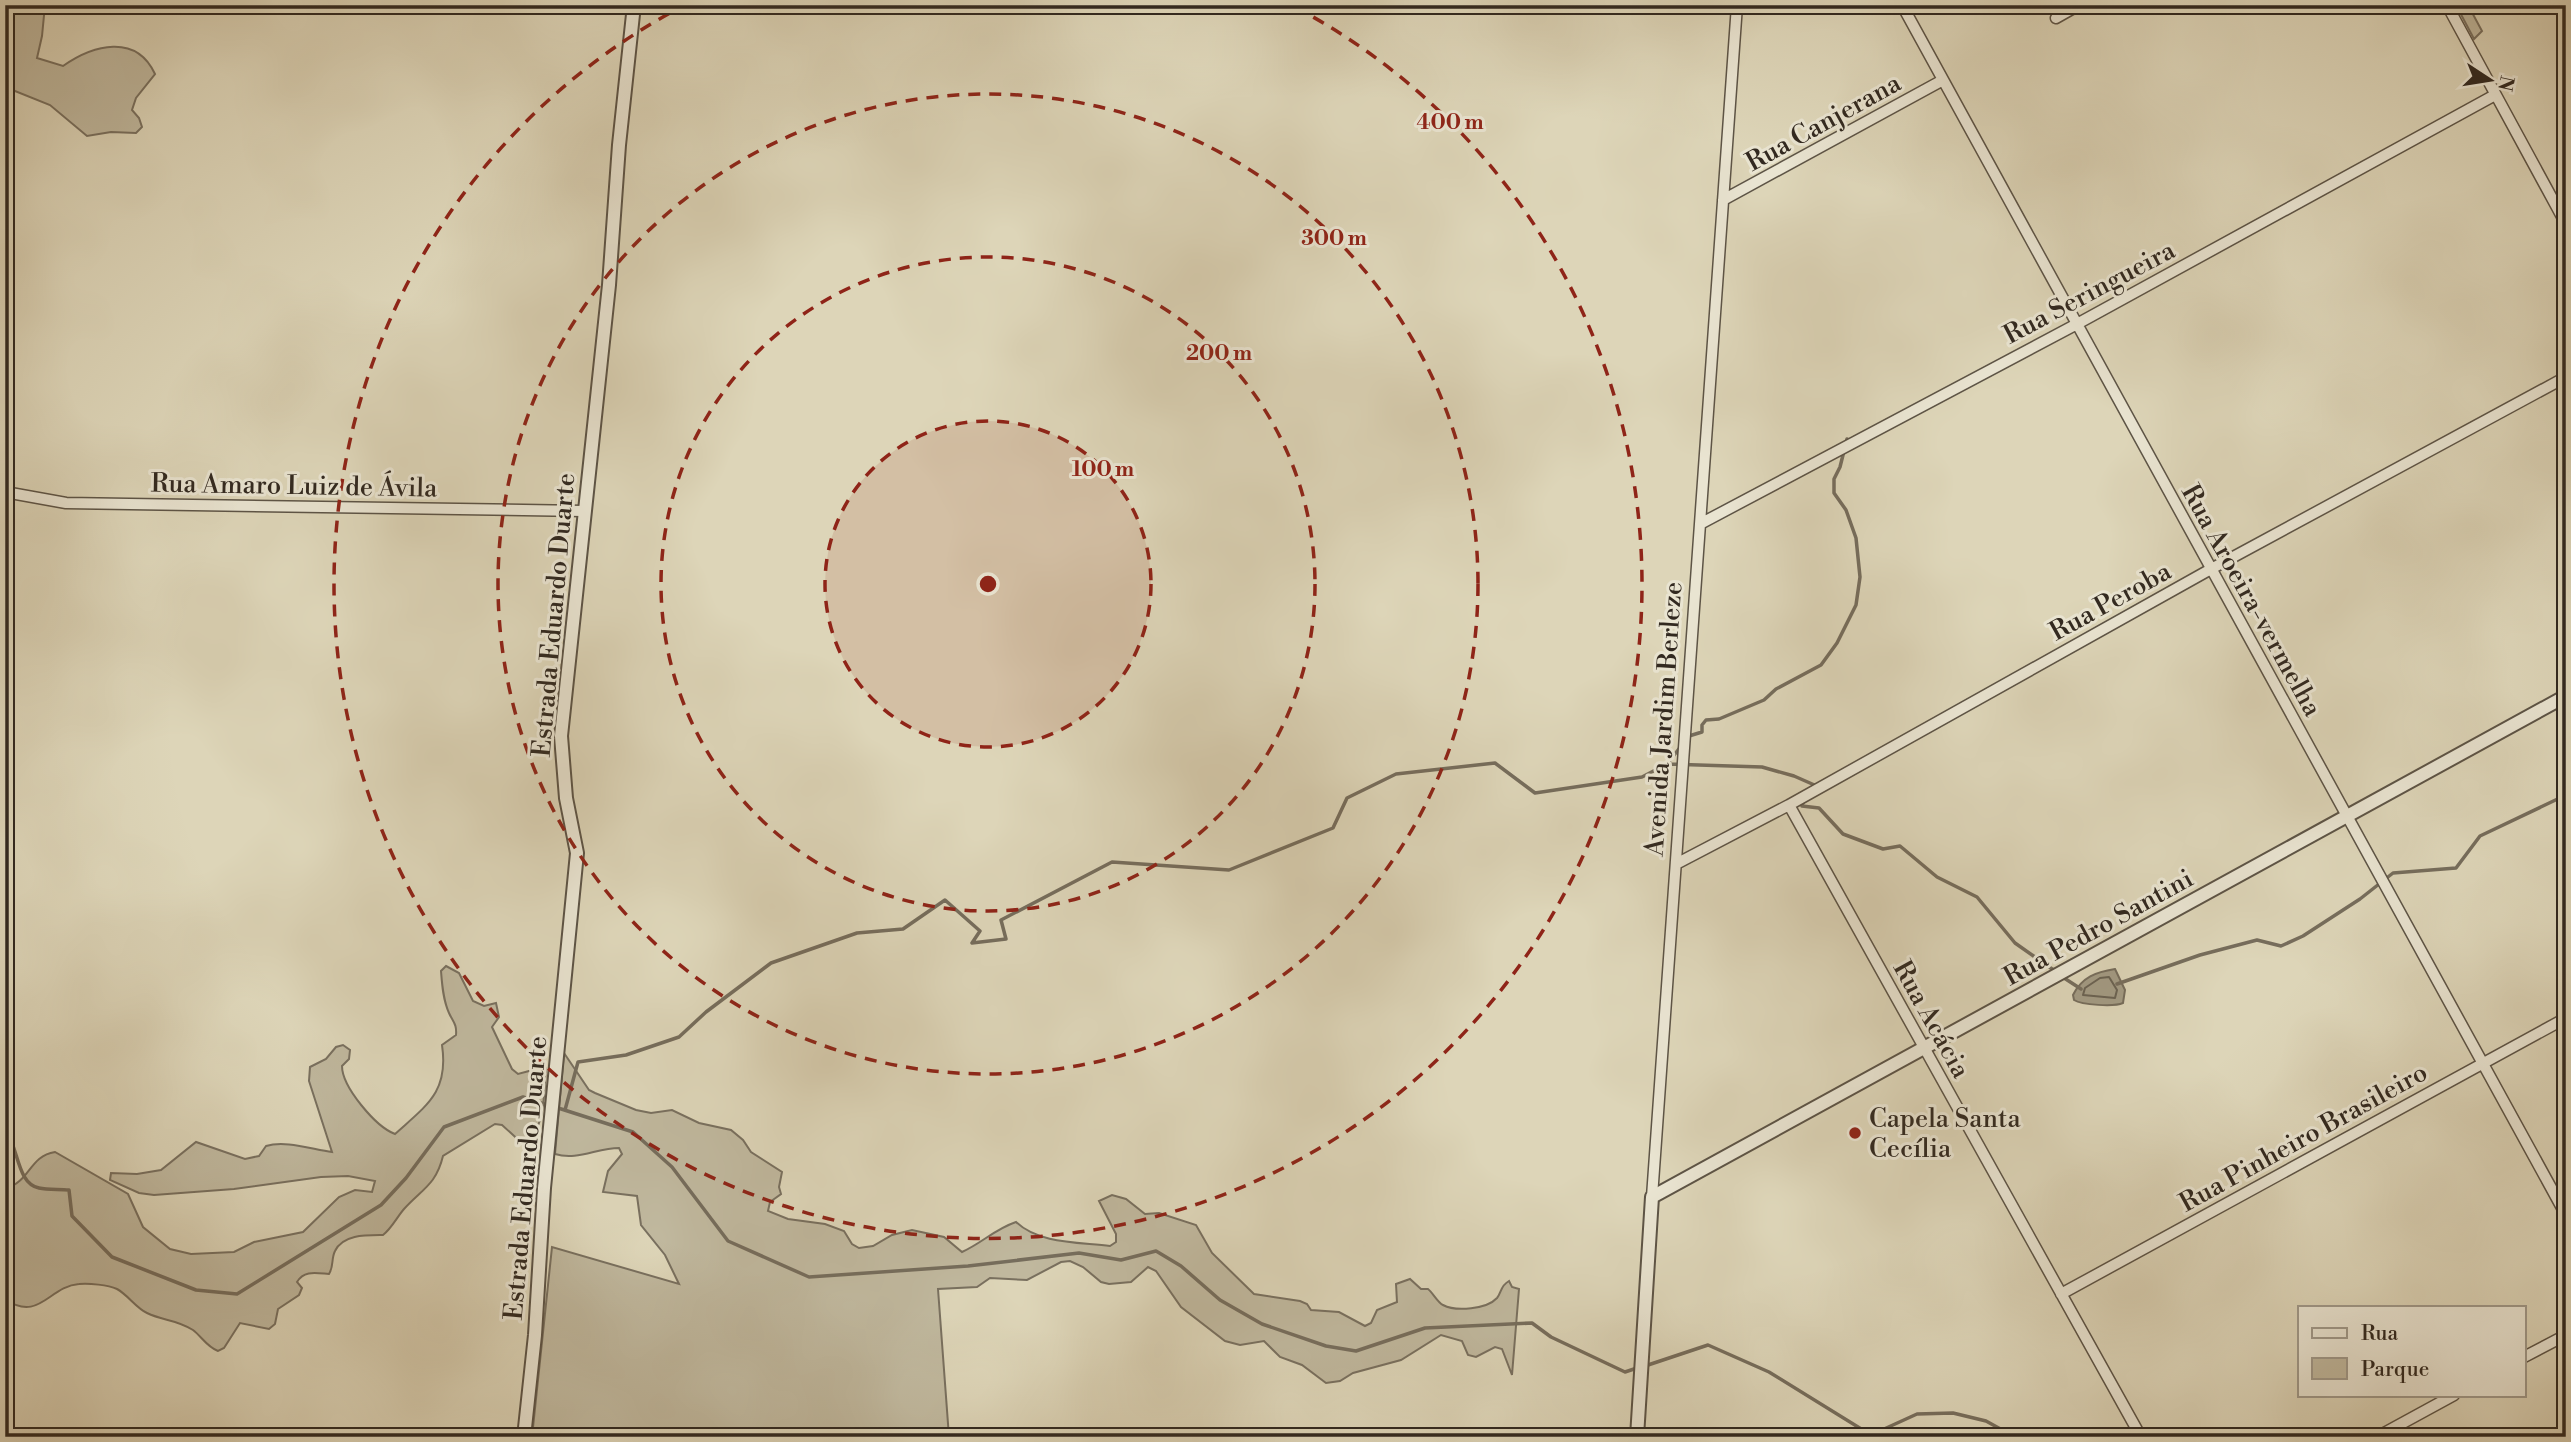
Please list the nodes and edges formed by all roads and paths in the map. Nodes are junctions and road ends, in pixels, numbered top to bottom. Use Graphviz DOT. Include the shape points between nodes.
graph roads {
  1 [pos="634,5"];
  2 [pos="1737,5"];
  3 [pos="1902,5"];
  4 [pos="2079,5"];
  5 [pos="2447,5"];
  6 [pos="2056,18"];
  7 [pos="1943,80"];
  8 [pos="2495,95"];
  9 [pos="1723,200"];
  10 [pos="2566,224"];
  11 [pos="2077,324"];
  12 [pos="2566,377"];
  13 [pos="5,492"];
  14 [pos="584,510"];
  15 [pos="1700,524"];
  16 [pos="2211,569"];
  17 [pos="2566,696"];
  18 [pos="1789,805"];
  19 [pos="2347,816"];
  20 [pos="1676,864"];
  21 [pos="2566,1017"];
  22 [pos="1924,1048"];
  23 [pos="2482,1063"];
  24 [pos="1652,1197"];
  25 [pos="2566,1216"];
  26 [pos="2061,1294"];
  27 [pos="2566,1335"];
  28 [pos="2526,1356"];
  29 [pos="2453,1396"];
  30 [pos="524,1437"];
  31 [pos="1637,1437"];
  32 [pos="2141,1437"];
  33 [pos="2376,1437"];
  1 -- 14 [label="street, Estrada Eduardo Duarte"];
  2 -- 9 [label="street, Avenida Jardim Berleze"];
  3 -- 7 [label="street, Rua Aroeira-vermelha"];
  4 -- 6 [label="street"];
  5 -- 8 [label="street"];
  7 -- 9 [label="street, Rua Canjerana"];
  7 -- 11 [label="street, Rua Aroeira-vermelha"];
  8 -- 10 [label="street"];
  8 -- 11 [label="street, Rua Seringueira"];
  9 -- 15 [label="street, Avenida Jardim Berleze"];
  11 -- 15 [label="street, Rua Seringueira"];
  11 -- 16 [label="street, Rua Aroeira-vermelha"];
  12 -- 16 [label="street, Rua Peroba"];
  13 -- 14 [label="street, Rua Amaro Luiz de Ávila" via="66,503"];
  14 -- 30 [label="street, Estrada Eduardo Duarte" via="561,736 577,853"];
  15 -- 20 [label="street, Avenida Jardim Berleze"];
  16 -- 18 [label="street, Rua Peroba"];
  16 -- 19 [label="street, Rua Aroeira-vermelha"];
  17 -- 19 [label="street, Rua Pedro Santini"];
  18 -- 20 [label="street, Rua Peroba"];
  18 -- 22 [label="street, Rua Acácia"];
  19 -- 22 [label="street, Rua Pedro Santini"];
  19 -- 23 [label="street, Rua Aroeira-vermelha"];
  20 -- 24 [label="street, Avenida Jardim Berleze"];
  21 -- 23 [label="street, Rua Pinheiro Brasileiro"];
  22 -- 24 [label="street, Rua Pedro Santini"];
  22 -- 26 [label="street, Rua Acácia"];
  23 -- 25 [label="street, Rua Aroeira-vermelha"];
  23 -- 26 [label="street, Rua Pinheiro Brasileiro"];
  24 -- 31 [label="street, Avenida Jardim Berleze"];
  26 -- 32 [label="street, Rua Acácia"];
  27 -- 28 [label="street"];
  29 -- 33 [label="street"];
}
